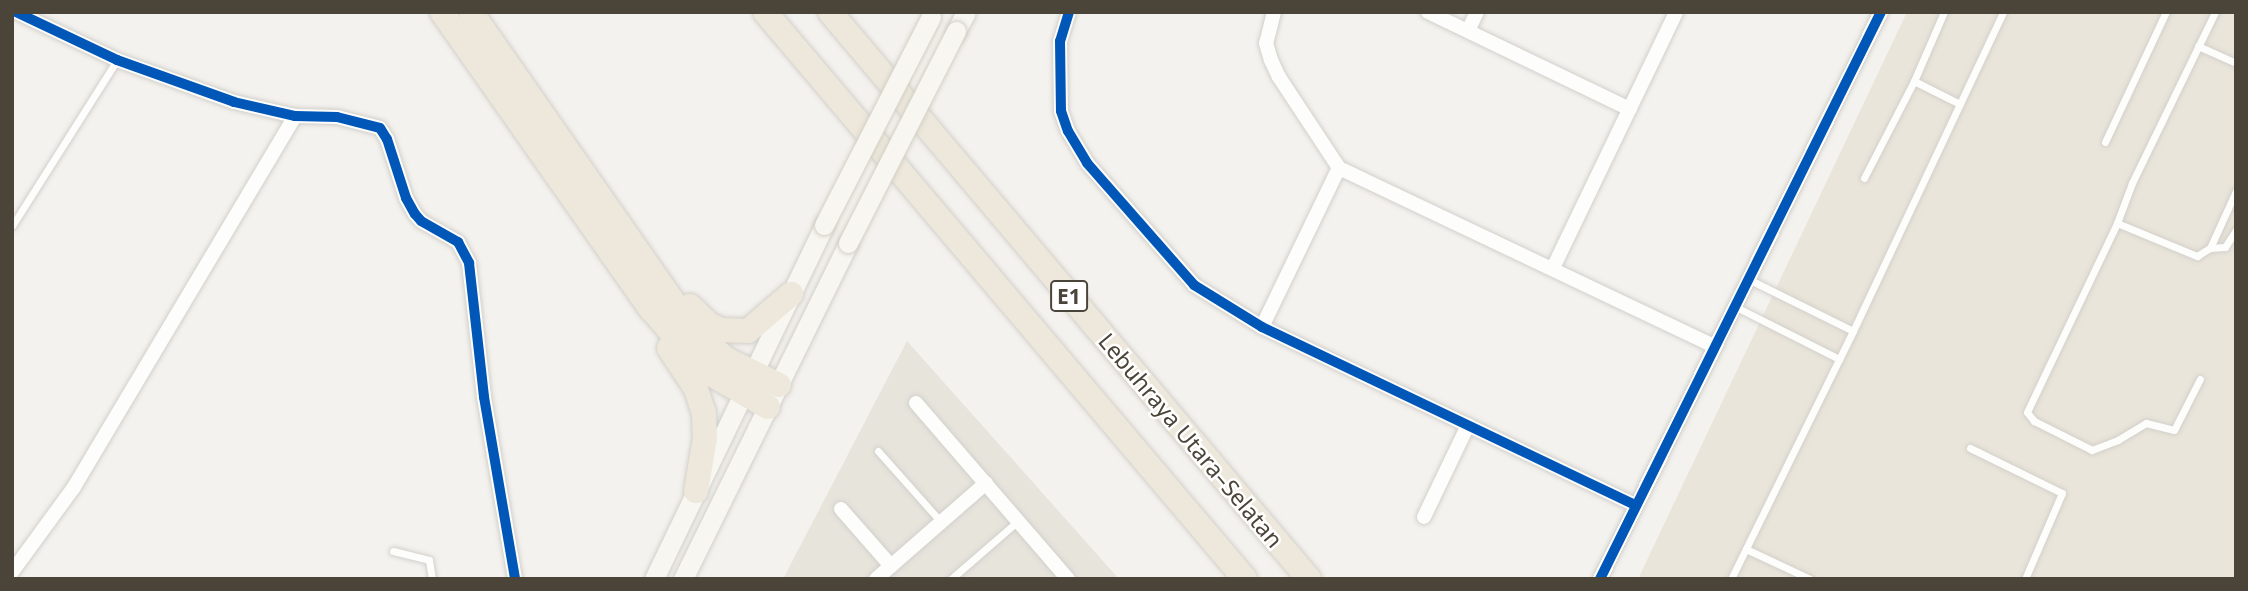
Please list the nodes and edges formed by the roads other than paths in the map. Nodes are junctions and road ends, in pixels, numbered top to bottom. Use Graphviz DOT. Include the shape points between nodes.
graph roads {
  1 [pos="16,12"];
  2 [pos="442,12"];
  3 [pos="471,12"];
  4 [pos="765,12"];
  5 [pos="830,12"];
  6 [pos="966,12"];
  7 [pos="1069,12"];
  8 [pos="1274,12"];
  9 [pos="1428,12"];
  10 [pos="1477,12"];
  11 [pos="1676,12"];
  12 [pos="1881,12"];
  13 [pos="1944,12"];
  14 [pos="2003,12"];
  15 [pos="2166,12"];
  16 [pos="2216,12"];
  17 [pos="933,15"];
  18 [pos="1468,31"];
  19 [pos="2198,46"];
  20 [pos="117,60"];
  21 [pos="2236,63"];
  22 [pos="1914,80"];
  23 [pos="1960,104"];
  24 [pos="1630,109"];
  25 [pos="295,116"];
  26 [pos="2105,142"];
  27 [pos="1339,168"];
  28 [pos="1864,178"];
  29 [pos="583,191"];
  30 [pos="2236,191"];
  31 [pos="2117,223"];
  32 [pos="12,226"];
  33 [pos="2236,230"];
  34 [pos="2210,248"];
  35 [pos="1553,268"];
  36 [pos="1748,278"];
  37 [pos="791,294"];
  38 [pos="1734,306"];
  39 [pos="1262,327"];
  40 [pos="1853,331"];
  41 [pos="1714,345"];
  42 [pos="1839,359"];
  43 [pos="2200,379"];
  44 [pos="748,384"];
  45 [pos="779,385"];
  46 [pos="916,404"];
  47 [pos="768,407"];
  48 [pos="1468,425"];
  49 [pos="1970,448"];
  50 [pos="878,451"];
  51 [pos="986,483"];
  52 [pos="696,491"];
  53 [pos="1636,505"];
  54 [pos="841,509"];
  55 [pos="1424,517"];
  56 [pos="1018,521"];
  57 [pos="941,522"];
  58 [pos="1746,549"];
  59 [pos="393,551"];
  60 [pos="891,566"];
  61 [pos="12,572"];
  62 [pos="1064,577"];
  63 [pos="432,579"];
  64 [pos="515,579"];
  65 [pos="654,579"];
  66 [pos="683,579"];
  67 [pos="876,579"];
  68 [pos="951,579"];
  69 [pos="1245,579"];
  70 [pos="1310,579"];
  71 [pos="1600,579"];
  72 [pos="1731,579"];
  73 [pos="1810,579"];
  74 [pos="2025,579"];
  1 -- 20 [label="street"];
  2 -- 29 [label="highway"];
  3 -- 29 [label="highway"];
  4 -- 69 [label="highway, Lebuhraya Utara–Selatan / E1"];
  5 -- 70 [label="highway, Lebuhraya Utara–Selatan / E1"];
  6 -- 45 [label="main road, bridge"];
  7 -- 39 [label="street" via="1060,41 1062,111 1087,163 1194,285"];
  8 -- 27 [label="street" via="1266,43 1271,60"];
  9 -- 18 [label="street"];
  10 -- 18 [label="street"];
  11 -- 24 [label="street"];
  12 -- 36 [label="street"];
  13 -- 22 [label="lane"];
  14 -- 23 [label="lane"];
  15 -- 26 [label="lane"];
  16 -- 19 [label="lane"];
  17 -- 37 [label="main road, bridge"];
  18 -- 24 [label="street"];
  19 -- 21 [label="lane"];
  19 -- 31 [label="lane"];
  20 -- 25 [label="street" via="197,90"];
  20 -- 32 [label="lane"];
  22 -- 23 [label="lane"];
  22 -- 28 [label="lane"];
  23 -- 40 [label="lane"];
  24 -- 35 [label="street"];
  25 -- 61 [label="street" via="74,487"];
  25 -- 64 [label="street" via="337,117 380,128 415,214 465,251"];
  27 -- 35 [label="street"];
  27 -- 39 [label="street"];
  29 -- 37 [label="highway" via="710,325 732,333 748,331"];
  29 -- 44 [label="highway" via="651,309 676,339 697,362"];
  29 -- 52 [label="highway" via="696,389 704,413 705,438"];
  30 -- 34 [label="lane"];
  31 -- 34 [label="lane" via="2192,255"];
  31 -- 43 [label="lane" via="2029,405 2028,416 2092,450 2146,423 2175,430"];
  33 -- 34 [label="lane" via="2225,247"];
  35 -- 41 [label="street"];
  36 -- 38 [label="street"];
  36 -- 40 [label="lane"];
  37 -- 44 [label="main road"];
  38 -- 41 [label="street"];
  38 -- 42 [label="lane"];
  39 -- 48 [label="street"];
  40 -- 42 [label="lane"];
  41 -- 53 [label="street"];
  42 -- 58 [label="lane"];
  44 -- 45 [label="highway"];
  44 -- 47 [label="highway"];
  44 -- 52 [label="main road"];
  45 -- 47 [label="main road"];
  46 -- 51 [label="street"];
  47 -- 66 [label="main road"];
  48 -- 53 [label="street"];
  48 -- 55 [label="street"];
  49 -- 74 [label="lane" via="2062,493"];
  50 -- 57 [label="lane"];
  51 -- 56 [label="street"];
  51 -- 57 [label="street"];
  52 -- 65 [label="main road"];
  53 -- 71 [label="street"];
  54 -- 60 [label="street"];
  56 -- 62 [label="street"];
  56 -- 68 [label="lane"];
  57 -- 60 [label="street"];
  58 -- 72 [label="lane"];
  58 -- 73 [label="lane"];
  59 -- 63 [label="lane" via="429,560"];
  60 -- 67 [label="street"];
}
